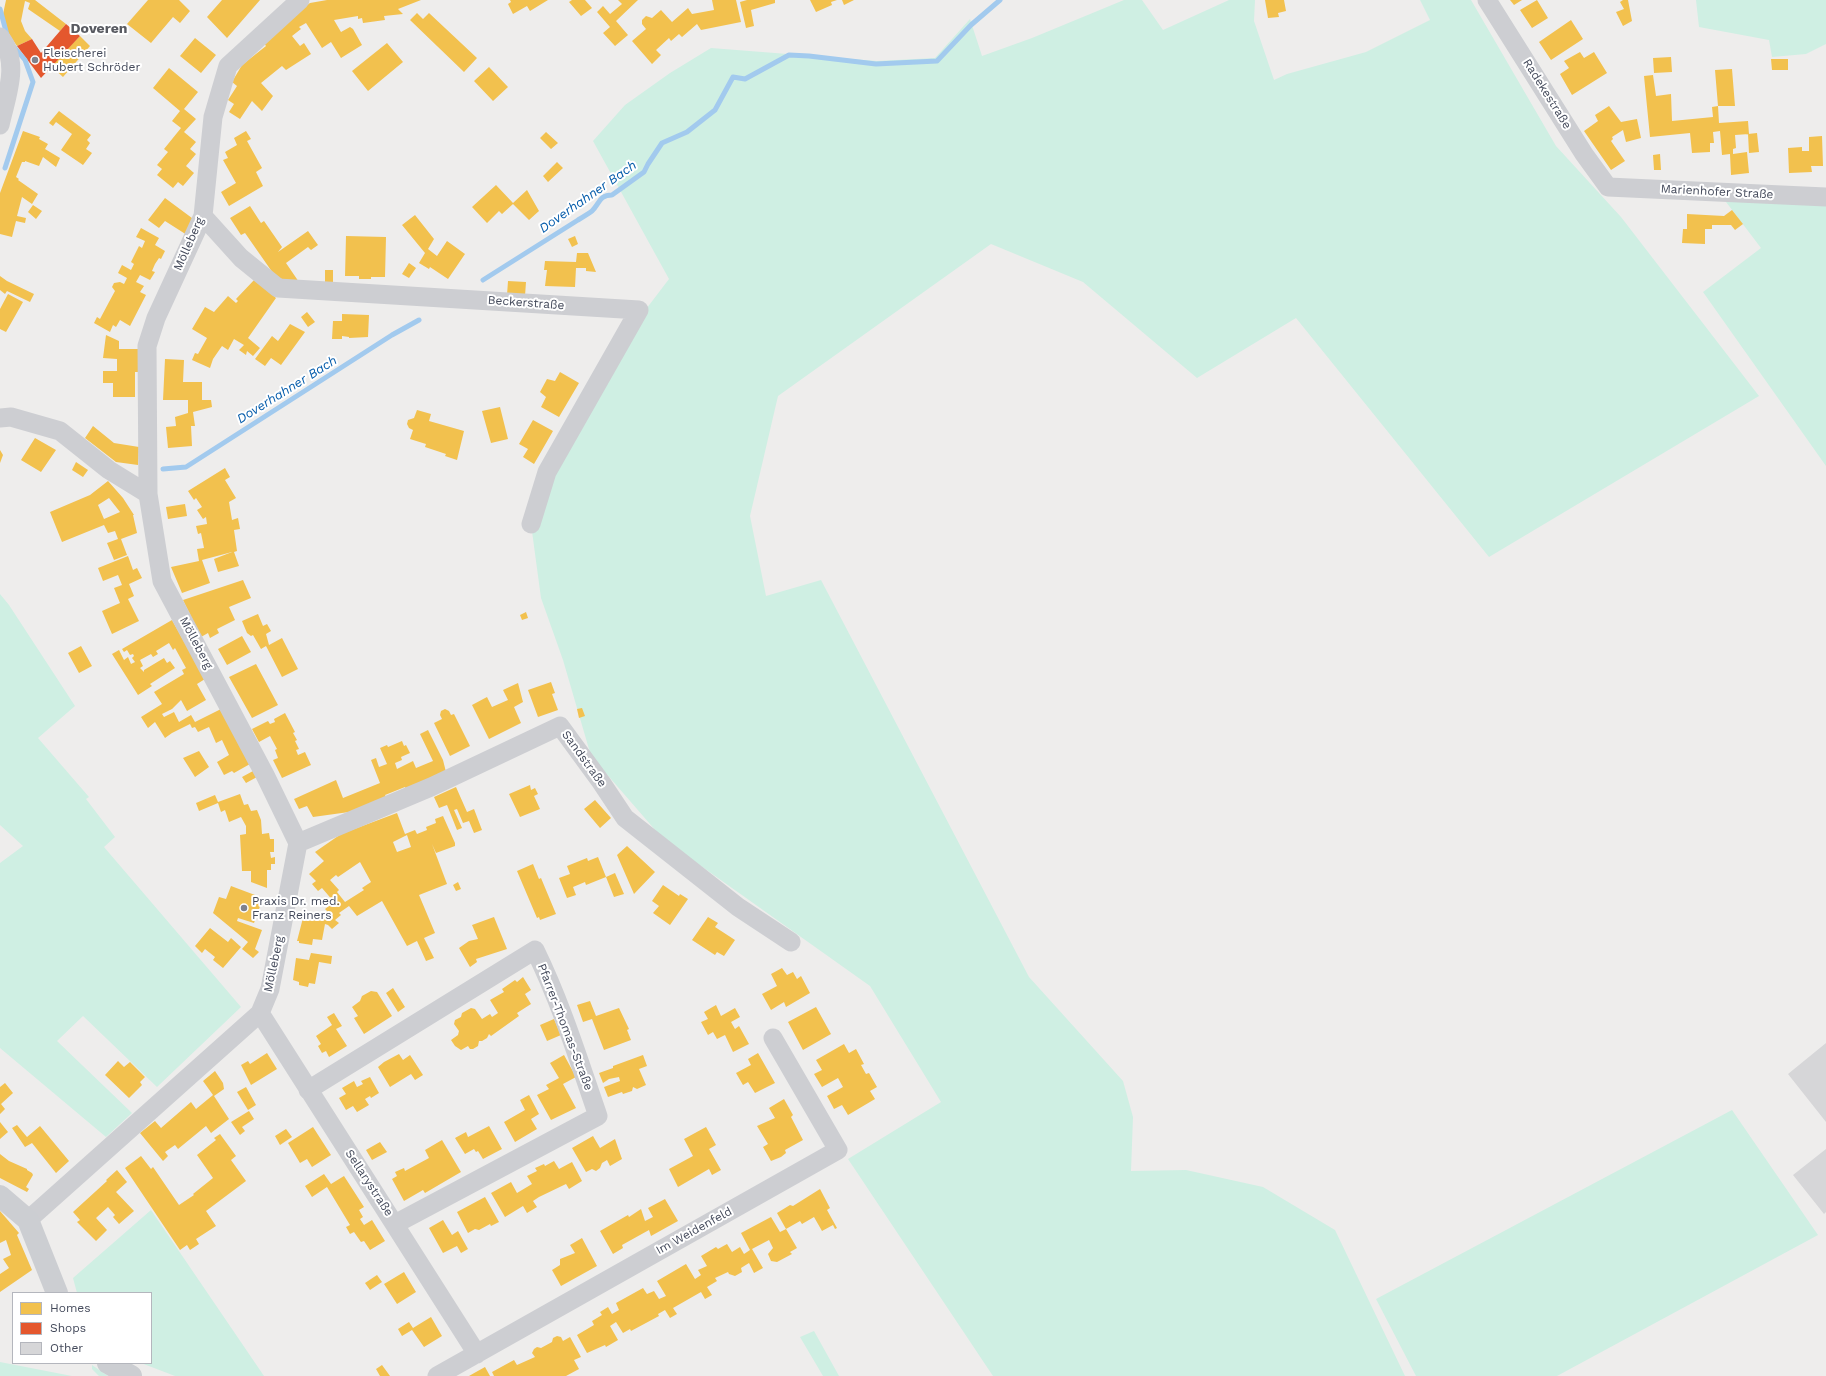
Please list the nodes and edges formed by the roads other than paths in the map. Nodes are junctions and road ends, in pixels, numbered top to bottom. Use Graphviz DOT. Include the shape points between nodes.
graph roads {
  1 [pos="300,0"];
  2 [pos="1487,0"];
  3 [pos="3,40"];
  4 [pos="0,125"];
  5 [pos="1608,187"];
  6 [pos="1826,197"];
  7 [pos="203,216"];
  8 [pos="0,418"];
  9 [pos="148,494"];
  10 [pos="531,524"];
  11 [pos="298,843"];
  12 [pos="790,942"];
  13 [pos="260,1013"];
  14 [pos="773,1038"];
  15 [pos="308,1090"];
  16 [pos="0,1196"];
  17 [pos="28,1220"];
  18 [pos="396,1224"];
  19 [pos="57,1292"];
  20 [pos="477,1354"];
  21 [pos="110,1364"];
  22 [pos="131,1376"];
  23 [pos="437,1376"];
  1 -- 7 [label="street, Mölleberg" via="228,66 213,117"];
  2 -- 5 [label="street, Radekestraße" via="1584,154"];
  3 -- 4 [label="street" via="12,70"];
  5 -- 6 [label="street, Marienhofer Straße"];
  7 -- 9 [label="street, Mölleberg" via="156,318 147,346"];
  7 -- 10 [label="street, Beckerstraße" via="241,258 278,288 639,310 547,472"];
  8 -- 9 [label="street" via="10,417 60,431 109,470"];
  9 -- 11 [label="street, Mölleberg" via="162,581 262,768"];
  11 -- 12 [label="street, Sandstraße" via="431,787 560,726 625,818 738,907"];
  11 -- 13 [label="street, Mölleberg" via="270,989"];
  13 -- 15 [label="street, Sellarystraße"];
  13 -- 17 [label="street, Mölleberg"];
  14 -- 20 [label="street, Im Weidenfeld" via="838,1150"];
  15 -- 18 [label="street, Sellarystraße"];
  15 -- 18 [label="street, Pfarrer-Thomas-Straße" via="535,950 598,1116"];
  16 -- 17 [label="main road"];
  17 -- 19 [label="main road"];
  18 -- 20 [label="street, Sellarystraße"];
  20 -- 23 [label="street, Im Weidenfeld"];
  21 -- 22 [label="main road"];
}
